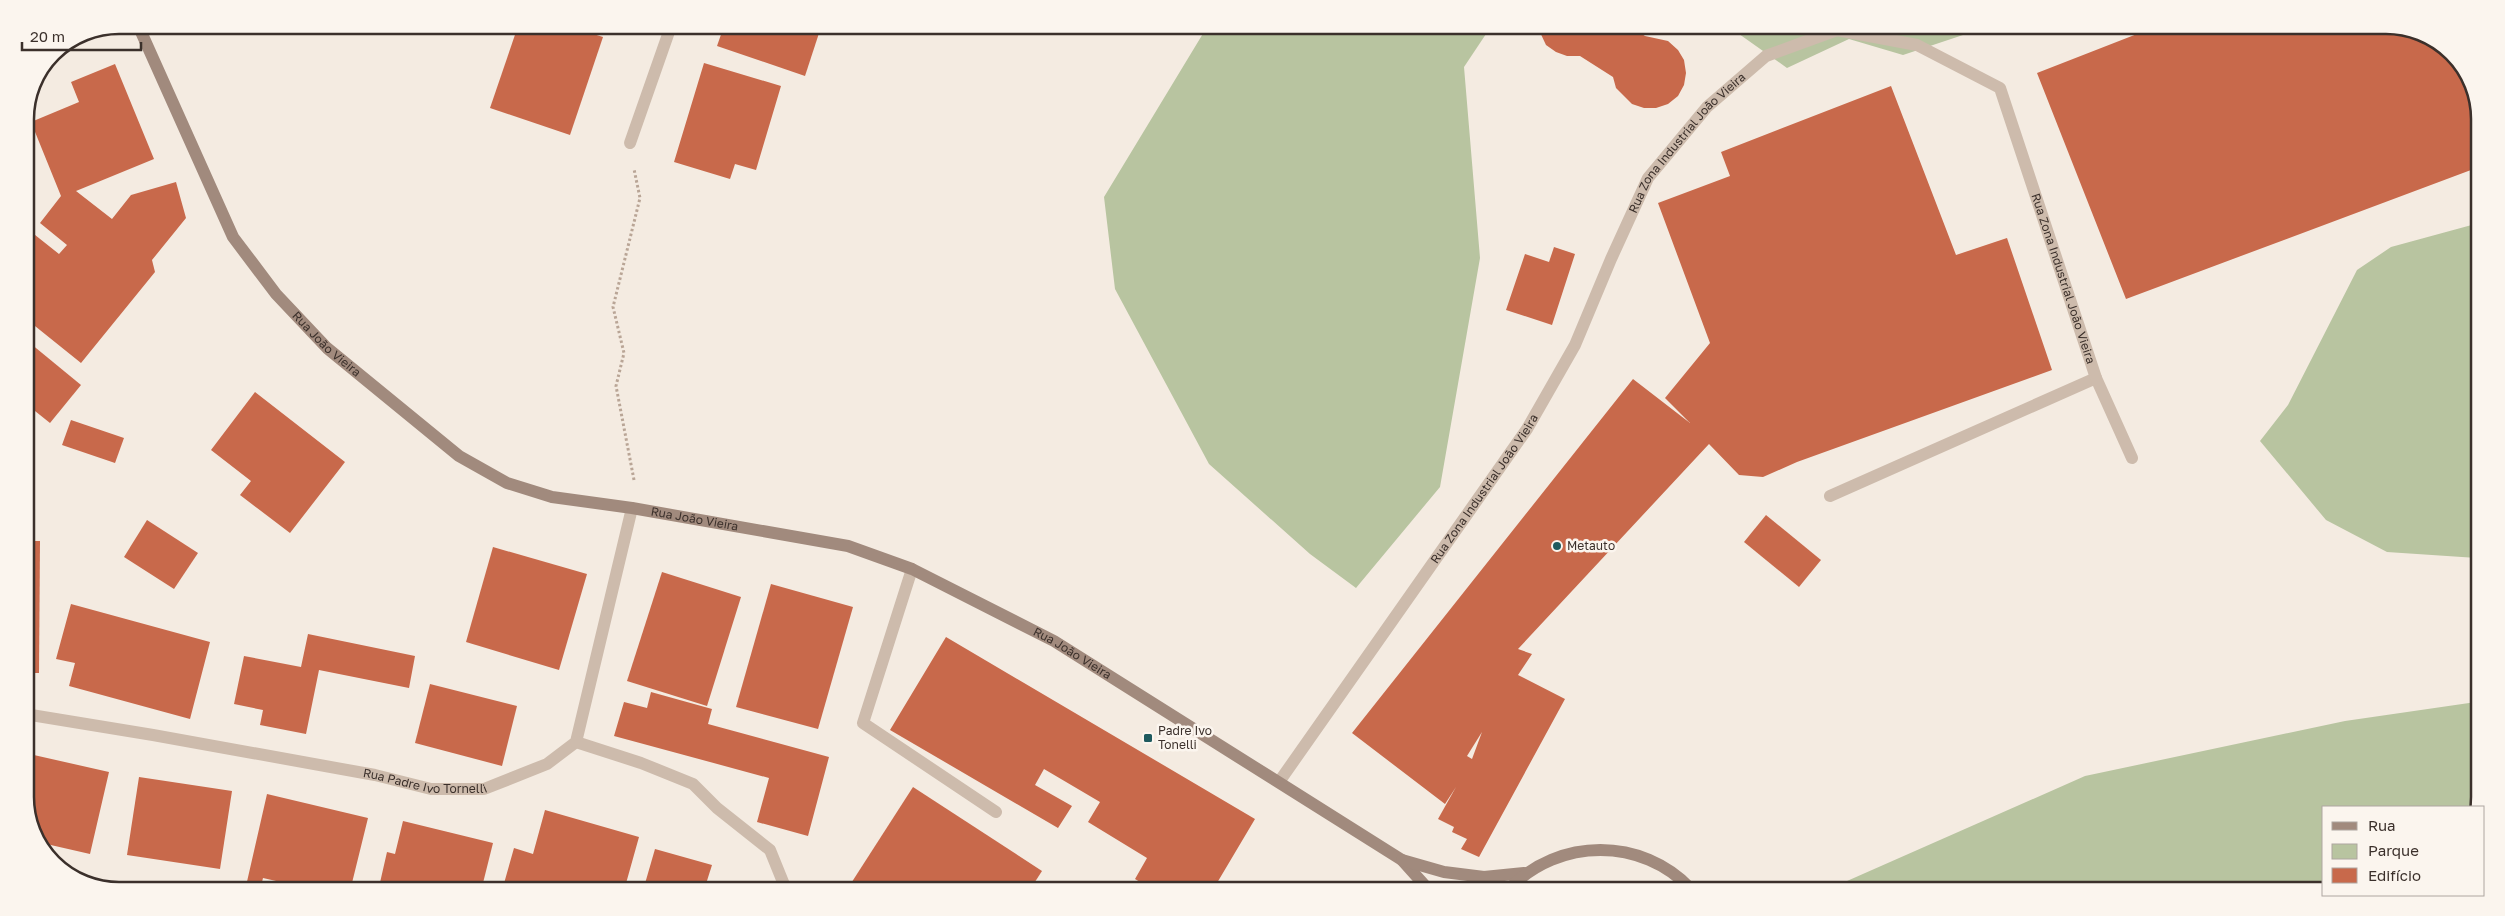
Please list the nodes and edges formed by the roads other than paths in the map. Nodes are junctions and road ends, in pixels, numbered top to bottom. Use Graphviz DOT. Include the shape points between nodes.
graph roads {
  1 [pos="142,34"];
  2 [pos="668,34"];
  3 [pos="1826,34"];
  4 [pos="1858,34"];
  5 [pos="630,143"];
  6 [pos="2096,378"];
  7 [pos="2132,458"];
  8 [pos="1830,496"];
  9 [pos="632,508"];
  10 [pos="912,569"];
  11 [pos="34,715"];
  12 [pos="576,742"];
  13 [pos="1279,782"];
  14 [pos="996,812"];
  15 [pos="1402,860"];
  16 [pos="1524,873"];
  17 [pos="783,882"];
  18 [pos="1422,882"];
  19 [pos="1516,882"];
  20 [pos="1684,882"];
  1 -- 9 [label="street, Rua João Vieira" via="233,238 276,294 327,348 459,456 507,483 552,497"];
  2 -- 5 [label="street"];
  3 -- 13 [label="street, Rua Zona Industrial João Vieira" via="1766,56 1707,107 1648,178 1575,345 1527,430"];
  4 -- 6 [label="street, Rua Zona Industrial João Vieira" via="1917,45 2000,88"];
  6 -- 7 [label="street, Rua Zona Industrial João Vieira"];
  6 -- 8 [label="street"];
  9 -- 10 [label="street, Rua João Vieira" via="848,546"];
  9 -- 12 [label="street"];
  10 -- 13 [label="street, Rua João Vieira" via="1054,641"];
  10 -- 14 [label="street" via="864,722"];
  11 -- 12 [label="street, Rua Padre Ivo Tornelli" via="153,734 432,788 484,789 547,764"];
  12 -- 17 [label="street" via="641,762 693,784 770,850"];
  13 -- 15 [label="street, Rua João Vieira"];
  15 -- 16 [label="street, Rua João Vieira" via="1484,877"];
  15 -- 18 [label="street, Rua João Vieira"];
  16 -- 19 [label="street"];
  16 -- 20 [label="street" via="1555,857 1597,849 1639,855 1677,875"];
}
